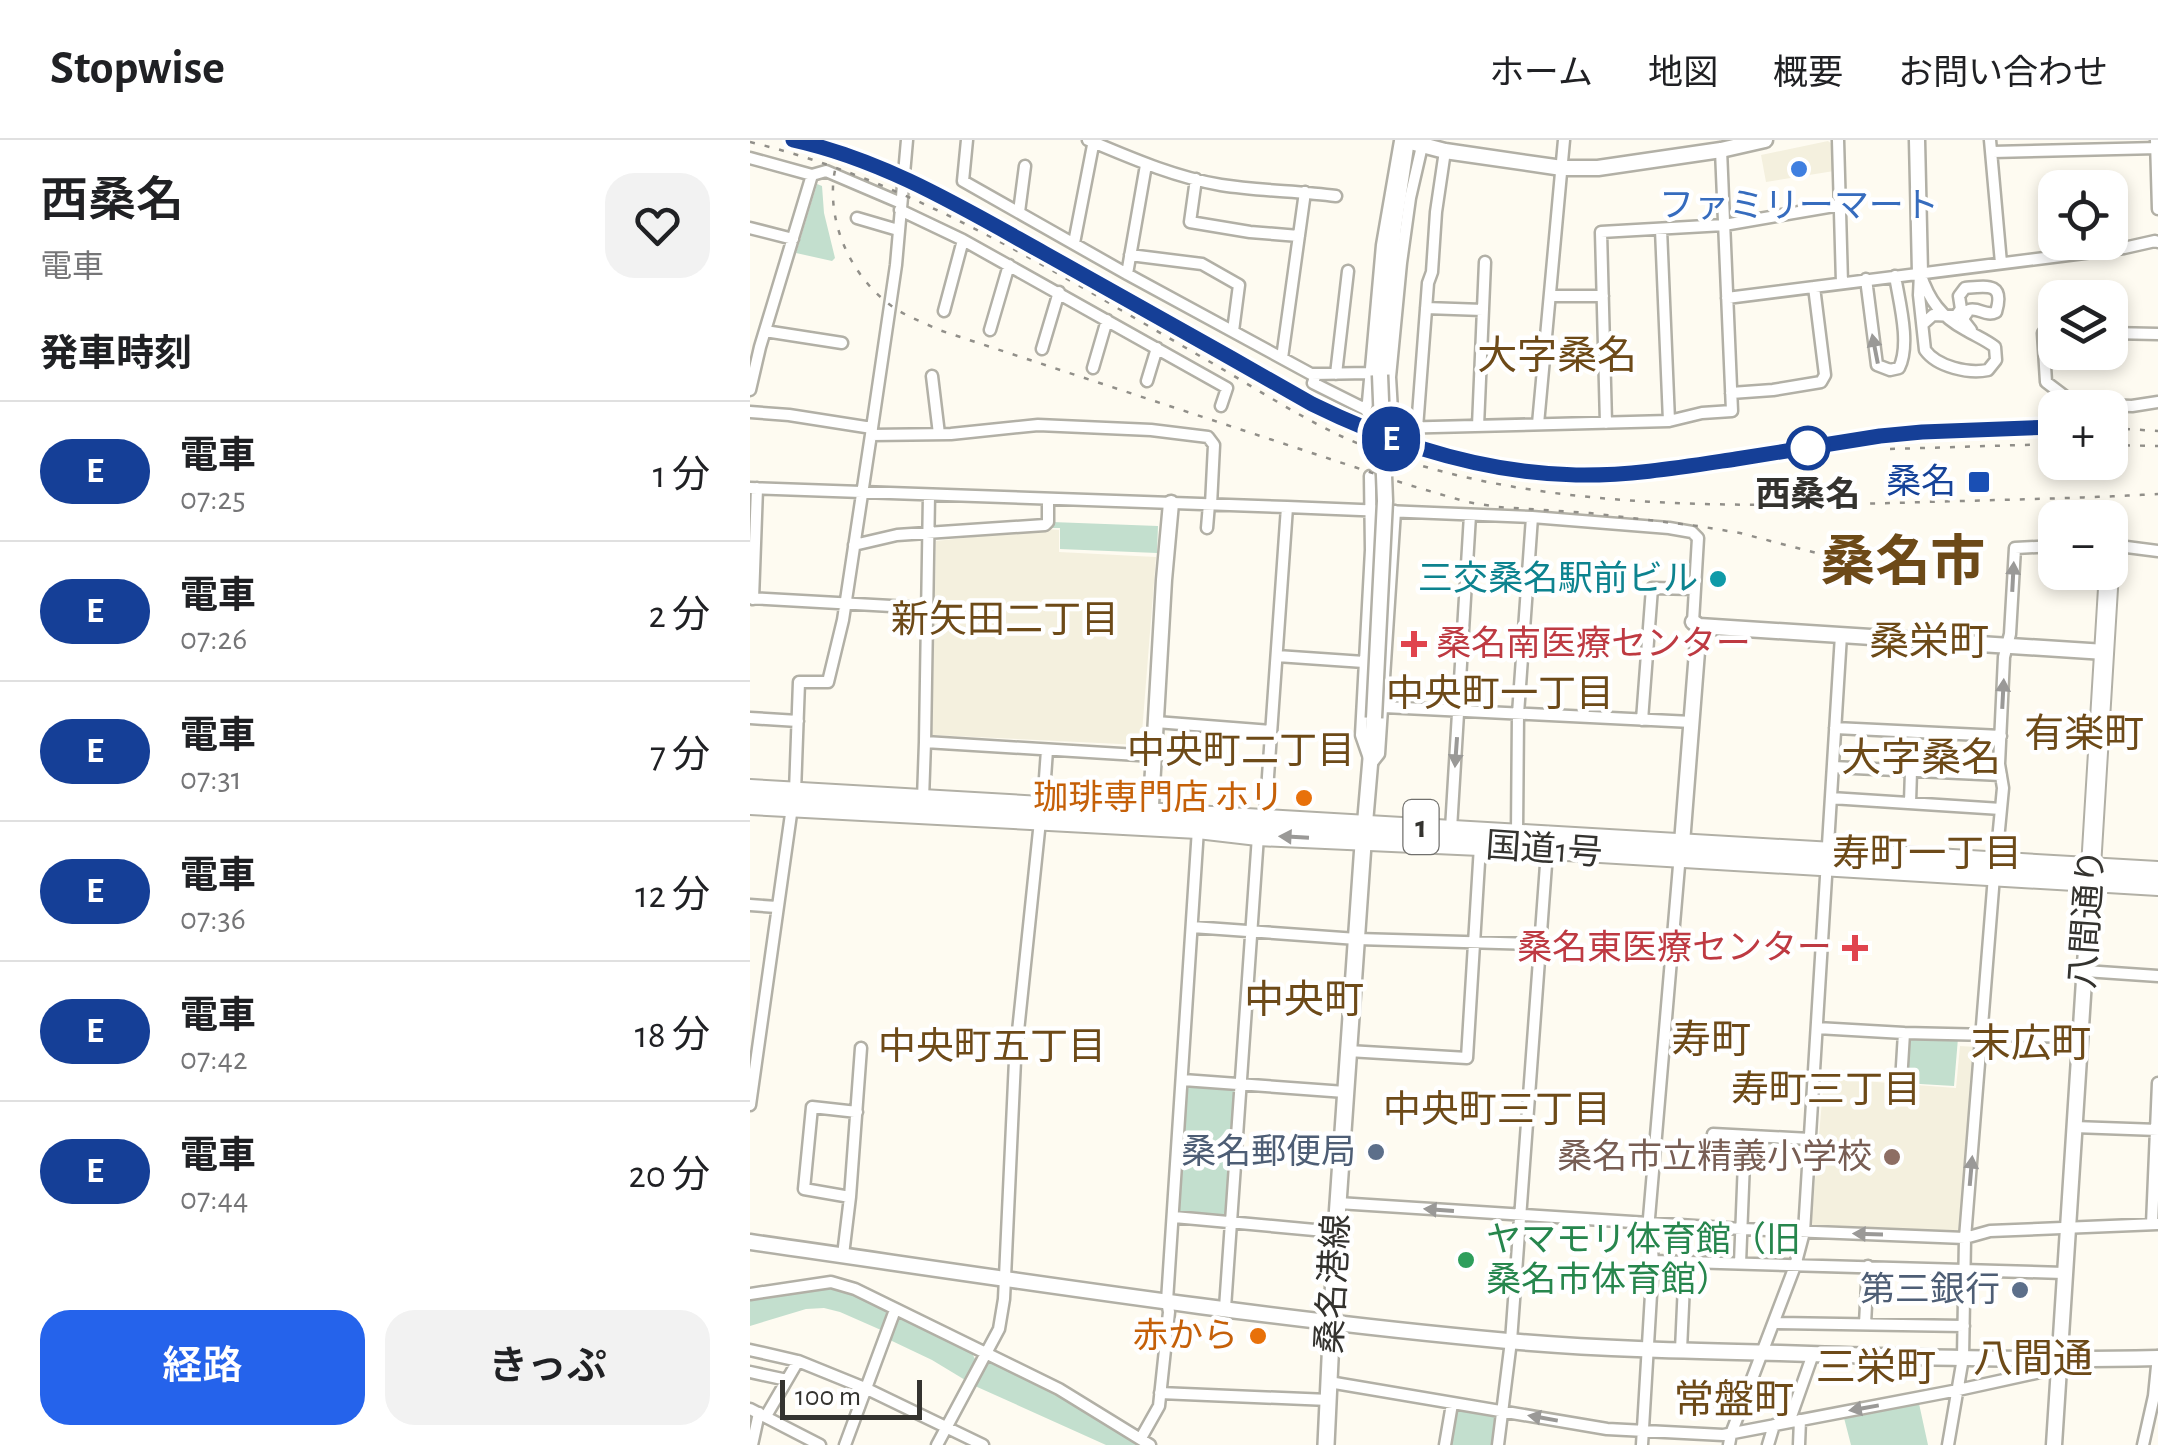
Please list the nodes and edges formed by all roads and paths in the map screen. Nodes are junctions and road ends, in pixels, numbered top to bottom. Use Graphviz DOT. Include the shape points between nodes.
graph roads {
  1 [pos="907,140"];
  2 [pos="967,140"];
  3 [pos="1404,140"];
  4 [pos="1564,140"];
  5 [pos="1765,140"];
  6 [pos="1838,140"];
  7 [pos="1917,140"];
  8 [pos="1092,141"];
  9 [pos="2156,145"];
  10 [pos="1422,146"];
  11 [pos="1991,146"];
  12 [pos="1721,150"];
  13 [pos="1445,152"];
  14 [pos="750,158"];
  15 [pos="1146,165"];
  16 [pos="1025,166"];
  17 [pos="1562,168"];
  18 [pos="812,175"];
  19 [pos="1196,180"];
  20 [pos="1305,192"];
  21 [pos="1336,196"];
  22 [pos="900,206"];
  23 [pos="1840,206"];
  24 [pos="2158,209"];
  25 [pos="1019,212"];
  26 [pos="857,218"];
  27 [pos="1724,224"];
  28 [pos="750,228"];
  29 [pos="898,230"];
  30 [pos="1661,230"];
  31 [pos="1299,236"];
  32 [pos="793,239"];
  33 [pos="2157,239"];
  34 [pos="962,240"];
  35 [pos="1074,244"];
  36 [pos="1130,255"];
  37 [pos="1485,262"];
  38 [pos="2001,263"];
  39 [pos="1010,265"];
  40 [pos="1348,271"];
  41 [pos="1920,273"];
  42 [pos="1127,274"];
  43 [pos="1895,276"];
  44 [pos="1866,279"];
  45 [pos="1842,283"];
  46 [pos="1814,286"];
  47 [pos="1059,292"];
  48 [pos="1551,296"];
  49 [pos="1603,296"];
  50 [pos="1727,298"];
  51 [pos="1426,308"];
  52 [pos="1483,310"];
  53 [pos="944,312"];
  54 [pos="1942,314"];
  55 [pos="1107,320"];
  56 [pos="1922,325"];
  57 [pos="990,330"];
  58 [pos="766,331"];
  59 [pos="1232,331"];
  60 [pos="2128,333"];
  61 [pos="2158,334"];
  62 [pos="1976,335"];
  63 [pos="842,343"];
  64 [pos="1157,348"];
  65 [pos="1042,350"];
  66 [pos="1282,358"];
  67 [pos="1093,368"];
  68 [pos="2047,370"];
  69 [pos="1316,374"];
  70 [pos="1336,374"];
  71 [pos="1375,374"];
  72 [pos="932,376"];
  73 [pos="1146,381"];
  74 [pos="750,390"];
  75 [pos="1732,393"];
  76 [pos="2158,402"];
  77 [pos="1221,406"];
  78 [pos="1364,409"];
  79 [pos="750,412"];
  80 [pos="1669,420"];
  81 [pos="1606,423"];
  82 [pos="1538,424"];
  83 [pos="1478,426"];
  84 [pos="1392,428"];
  85 [pos="1416,428"];
  86 [pos="872,431"];
  87 [pos="939,434"];
  88 [pos="1370,476"];
  89 [pos="753,488"];
  90 [pos="863,492"];
  91 [pos="929,495"];
  92 [pos="1048,500"];
  93 [pos="1171,503"];
  94 [pos="1210,505"];
  95 [pos="1287,507"];
  96 [pos="1371,510"];
  97 [pos="1394,511"];
  98 [pos="1470,515"];
  99 [pos="1532,517"];
  100 [pos="1207,528"];
  101 [pos="930,534"];
  102 [pos="854,545"];
  103 [pos="2038,547"];
  104 [pos="2128,551"];
  105 [pos="2158,551"];
  106 [pos="1694,589"];
  107 [pos="2109,590"];
  108 [pos="752,598"];
  109 [pos="845,603"];
  110 [pos="927,608"];
  111 [pos="1696,624"];
  112 [pos="1841,634"];
  113 [pos="2007,646"];
  114 [pos="2105,652"];
  115 [pos="1277,656"];
  116 [pos="1364,662"];
  117 [pos="1458,711"];
  118 [pos="1379,712"];
  119 [pos="1518,714"];
  120 [pos="750,718"];
  121 [pos="1642,720"];
  122 [pos="798,721"];
  123 [pos="1156,722"];
  124 [pos="1692,722"];
  125 [pos="1834,728"];
  126 [pos="1271,731"];
  127 [pos="2001,736"];
  128 [pos="925,742"];
  129 [pos="1047,750"];
  130 [pos="1154,756"];
  131 [pos="1371,764"];
  132 [pos="1832,767"];
  133 [pos="1911,771"];
  134 [pos="2001,775"];
  135 [pos="750,789"];
  136 [pos="1831,798"];
  137 [pos="794,799"];
  138 [pos="923,799"];
  139 [pos="1910,802"];
  140 [pos="750,805"];
  141 [pos="2001,809"];
  142 [pos="1042,813"];
  143 [pos="1150,820"];
  144 [pos="1262,827"];
  145 [pos="1198,828"];
  146 [pos="1451,829"];
  147 [pos="1364,832"];
  148 [pos="1517,833"];
  149 [pos="1480,846"];
  150 [pos="1681,850"];
  151 [pos="1547,851"];
  152 [pos="1827,859"];
  153 [pos="1996,869"];
  154 [pos="2158,871"];
  155 [pos="2091,874"];
  156 [pos="2158,886"];
  157 [pos="750,905"];
  158 [pos="777,907"];
  159 [pos="1192,928"];
  160 [pos="1252,932"];
  161 [pos="1357,938"];
  162 [pos="1475,942"];
  163 [pos="1539,944"];
  164 [pos="2085,971"];
  165 [pos="2158,976"];
  166 [pos="1817,1028"];
  167 [pos="1904,1032"];
  168 [pos="1982,1034"];
  169 [pos="754,1035"];
  170 [pos="2080,1037"];
  171 [pos="861,1048"];
  172 [pos="1348,1051"];
  173 [pos="1183,1080"];
  174 [pos="1900,1082"];
  175 [pos="2158,1083"];
  176 [pos="1241,1085"];
  177 [pos="751,1092"];
  178 [pos="1345,1092"];
  179 [pos="750,1106"];
  180 [pos="856,1112"];
  181 [pos="2074,1127"];
  182 [pos="2157,1130"];
  183 [pos="1713,1134"];
  184 [pos="1745,1136"];
  185 [pos="1810,1139"];
  186 [pos="850,1197"];
  187 [pos="1338,1203"];
  188 [pos="1520,1216"];
  189 [pos="1174,1217"];
  190 [pos="1231,1223"];
  191 [pos="1651,1223"];
  192 [pos="2155,1224"];
  193 [pos="2068,1228"];
  194 [pos="1742,1229"];
  195 [pos="1336,1232"];
  196 [pos="1804,1232"];
  197 [pos="1965,1238"];
  198 [pos="750,1242"];
  199 [pos="843,1255"];
  200 [pos="1653,1261"];
  201 [pos="1685,1262"];
  202 [pos="1740,1262"];
  203 [pos="1795,1266"];
  204 [pos="1868,1266"];
  205 [pos="1965,1268"];
  206 [pos="2064,1273"];
  207 [pos="1004,1278"];
  208 [pos="750,1294"];
  209 [pos="1167,1301"];
  210 [pos="1226,1308"];
  211 [pos="895,1310"];
  212 [pos="1332,1322"];
  213 [pos="1774,1323"];
  214 [pos="1865,1324"];
  215 [pos="1964,1326"];
  216 [pos="1511,1342"];
  217 [pos="1647,1349"];
  218 [pos="750,1350"];
  219 [pos="1681,1350"];
  220 [pos="986,1353"];
  221 [pos="1762,1353"];
  222 [pos="1813,1354"];
  223 [pos="2158,1357"];
  224 [pos="1963,1358"];
  225 [pos="2060,1360"];
  226 [pos="798,1361"];
  227 [pos="750,1372"];
  228 [pos="788,1380"];
  229 [pos="866,1388"];
  230 [pos="1958,1390"];
  231 [pos="1329,1391"];
  232 [pos="1160,1393"];
  233 [pos="1452,1404"];
  234 [pos="1504,1411"];
  235 [pos="758,1412"];
  236 [pos="1794,1421"];
  237 [pos="1774,1425"];
  238 [pos="946,1428"];
  239 [pos="1643,1431"];
  240 [pos="1693,1440"];
  241 [pos="1730,1440"];
  242 [pos="1146,1442"];
  243 [pos="752,1445"];
  244 [pos="820,1445"];
  245 [pos="844,1445"];
  246 [pos="937,1445"];
  247 [pos="984,1445"];
  248 [pos="1326,1445"];
  249 [pos="1446,1445"];
  250 [pos="1498,1445"];
  251 [pos="1642,1445"];
  252 [pos="1768,1445"];
  253 [pos="1799,1445"];
  254 [pos="1948,1445"];
  255 [pos="2054,1445"];
  256 [pos="2143,1445"];
  1 -- 22 [label="street"];
  2 -- 25 [label="street" via="963,181"];
  3 -- 10 [label="street"];
  3 -- 71 [label="street"];
  4 -- 17 [label="street"];
  5 -- 12 [label="street"];
  6 -- 23 [label="street"];
  7 -- 41 [label="street"];
  8 -- 15 [label="street"];
  8 -- 35 [label="street"];
  9 -- 11 [label="street"];
  9 -- 24 [label="street"];
  10 -- 13 [label="street"];
  10 -- 84 [label="street" via="1401,263"];
  11 -- 38 [label="street"];
  12 -- 17 [label="street"];
  12 -- 27 [label="street"];
  13 -- 17 [label="street"];
  13 -- 51 [label="street"];
  14 -- 18 [label="street"];
  15 -- 19 [label="street"];
  15 -- 36 [label="street"];
  16 -- 25 [label="street"];
  17 -- 48 [label="street"];
  18 -- 22 [label="street" via="826,171"];
  18 -- 32 [label="street"];
  19 -- 20 [label="street"];
  19 -- 31 [label="street" via="1190,222"];
  20 -- 21 [label="street"];
  20 -- 31 [label="street"];
  22 -- 29 [label="street"];
  22 -- 34 [label="street"];
  23 -- 27 [label="street"];
  23 -- 45 [label="street"];
  25 -- 35 [label="street"];
  26 -- 29 [label="street"];
  27 -- 30 [label="street"];
  27 -- 50 [label="street"];
  28 -- 32 [label="street"];
  29 -- 86 [label="street"];
  30 -- 49 [label="street" via="1602,232"];
  30 -- 80 [label="street"];
  31 -- 66 [label="street"];
  32 -- 58 [label="street"];
  33 -- 38 [label="street"];
  34 -- 39 [label="street"];
  34 -- 53 [label="street"];
  35 -- 42 [label="street"];
  36 -- 42 [label="street"];
  36 -- 59 [label="street" via="1202,264 1240,285"];
  37 -- 52 [label="street"];
  38 -- 41 [label="street"];
  39 -- 47 [label="street"];
  39 -- 57 [label="street"];
  40 -- 70 [label="street"];
  41 -- 43 [label="street"];
  41 -- 54 [label="street"];
  41 -- 56 [label="street"];
  42 -- 59 [label="street"];
  43 -- 44 [label="street"];
  43 -- 44 [label="street, one-way" via="1903,360 1890,370 1877,364"];
  44 -- 45 [label="street"];
  45 -- 46 [label="street"];
  46 -- 50 [label="street"];
  46 -- 75 [label="street" via="1826,375 1821,382"];
  47 -- 55 [label="street"];
  47 -- 65 [label="street"];
  48 -- 49 [label="street"];
  48 -- 82 [label="street"];
  49 -- 81 [label="street"];
  50 -- 75 [label="street"];
  51 -- 52 [label="street"];
  51 -- 85 [label="street"];
  52 -- 83 [label="street"];
  54 -- 56 [label="street"];
  54 -- 62 [label="street"];
  54 -- 62 [label="street" via="1958,314 1965,288 1995,288 1996,312 1972,309 1964,317"];
  55 -- 64 [label="street"];
  55 -- 67 [label="street"];
  56 -- 62 [label="street" via="1932,360 1974,372 1996,360 1995,348"];
  58 -- 63 [label="street"];
  58 -- 74 [label="street"];
  59 -- 66 [label="street"];
  60 -- 61 [label="street"];
  64 -- 73 [label="street"];
  64 -- 77 [label="street" via="1227,388"];
  66 -- 69 [label="street"];
  68 -- 76 [label="street" via="2046,382 2075,404"];
  69 -- 70 [label="street"];
  69 -- 78 [label="street" via="1313,383"];
  70 -- 71 [label="street"];
  71 -- 78 [label="street"];
  71 -- 118 [label="street, bridge" via="1384,501"];
  72 -- 87 [label="street"];
  75 -- 80 [label="street" via="1732,411"];
  78 -- 84 [label="street"];
  79 -- 86 [label="street"];
  80 -- 81 [label="street"];
  81 -- 82 [label="street"];
  82 -- 83 [label="street"];
  83 -- 85 [label="street"];
  84 -- 85 [label="street"];
  86 -- 87 [label="street"];
  86 -- 90 [label="street"];
  87 -- 94 [label="street" via="1038,425 1208,437 1214,445"];
  88 -- 96 [label="street"];
  89 -- 90 [label="street"];
  89 -- 108 [label="street"];
  90 -- 91 [label="street"];
  90 -- 102 [label="street"];
  91 -- 92 [label="street"];
  91 -- 101 [label="street"];
  92 -- 93 [label="street"];
  92 -- 101 [label="street" via="1044,525"];
  93 -- 94 [label="street"];
  93 -- 123 [label="street"];
  94 -- 95 [label="street"];
  94 -- 100 [label="street"];
  95 -- 96 [label="street"];
  95 -- 115 [label="street"];
  96 -- 97 [label="street"];
  96 -- 116 [label="street"];
  97 -- 98 [label="street"];
  97 -- 118 [label="street"];
  98 -- 99 [label="street"];
  98 -- 117 [label="street"];
  99 -- 106 [label="street" via="1692,532 1698,538"];
  99 -- 119 [label="street"];
  101 -- 102 [label="street"];
  101 -- 110 [label="street"];
  102 -- 109 [label="street"];
  113 -- 103 [label="street, one-way" via="2015,548"];
  104 -- 105 [label="street"];
  106 -- 111 [label="street"];
  106 -- 121 [label="street" via="1652,588"];
  107 -- 114 [label="main road, 八間通り"];
  108 -- 109 [label="street"];
  109 -- 110 [label="street"];
  109 -- 122 [label="street" via="828,682 799,682"];
  110 -- 128 [label="street"];
  111 -- 112 [label="street"];
  111 -- 124 [label="street"];
  112 -- 113 [label="street"];
  112 -- 125 [label="street"];
  113 -- 114 [label="street"];
  127 -- 113 [label="street, one-way"];
  114 -- 155 [label="main road, 八間通り"];
  115 -- 116 [label="street"];
  115 -- 126 [label="street"];
  116 -- 131 [label="street" via="1361,734"];
  117 -- 118 [label="street"];
  117 -- 119 [label="street"];
  117 -- 146 [label="street, one-way"];
  118 -- 131 [label="street"];
  119 -- 121 [label="street"];
  119 -- 148 [label="street"];
  120 -- 122 [label="street"];
  121 -- 124 [label="street"];
  122 -- 137 [label="street"];
  123 -- 126 [label="street"];
  123 -- 130 [label="street"];
  124 -- 150 [label="street"];
  125 -- 127 [label="street"];
  125 -- 132 [label="street"];
  126 -- 144 [label="street"];
  127 -- 134 [label="street"];
  128 -- 129 [label="street"];
  128 -- 138 [label="street"];
  129 -- 130 [label="street"];
  129 -- 142 [label="street"];
  130 -- 143 [label="street"];
  131 -- 147 [label="street"];
  132 -- 133 [label="street"];
  132 -- 136 [label="street"];
  133 -- 134 [label="street"];
  133 -- 139 [label="street"];
  134 -- 141 [label="street"];
  135 -- 137 [label="main road, 国道1号 / 1"];
  136 -- 139 [label="street"];
  136 -- 152 [label="street"];
  137 -- 138 [label="main road, 国道1号 / 1"];
  137 -- 140 [label="main road, 国道1号 / 1"];
  137 -- 142 [label="main road, 国道1号 / 1"];
  137 -- 158 [label="street"];
  138 -- 142 [label="main road, 国道1号 / 1"];
  139 -- 141 [label="street"];
  141 -- 153 [label="street"];
  142 -- 143 [label="main road, 国道1号 / 1"];
  142 -- 207 [label="street" via="1016,1060"];
  143 -- 144 [label="main road, 国道1号 / 1"];
  143 -- 145 [label="main road, 国道1号 / 1"];
  144 -- 145 [label="main road, 国道1号 / 1"];
  144 -- 147 [label="main road, 国道1号 / 1"];
  144 -- 160 [label="street"];
  145 -- 159 [label="street"];
  146 -- 147 [label="main road, 国道1号 / 1"];
  146 -- 148 [label="main road, 国道1号 / 1"];
  147 -- 149 [label="main road, 国道1号 / 1"];
  147 -- 161 [label="main road, 桑名港線"];
  148 -- 150 [label="main road, 国道1号 / 1"];
  149 -- 151 [label="main road, 国道1号 / 1"];
  149 -- 162 [label="street"];
  150 -- 151 [label="main road, 国道1号 / 1"];
  150 -- 152 [label="main road, 国道1号 / 1"];
  150 -- 191 [label="street"];
  151 -- 163 [label="street"];
  152 -- 153 [label="main road, 国道1号 / 1"];
  152 -- 166 [label="street"];
  153 -- 155 [label="main road, 国道1号 / 1"];
  153 -- 168 [label="street"];
  154 -- 155 [label="main road, 国道1号 / 1"];
  155 -- 156 [label="main road, 国道1号 / 1"];
  155 -- 164 [label="street, 八間通り"];
  157 -- 158 [label="street"];
  158 -- 169 [label="street"];
  159 -- 160 [label="street"];
  159 -- 173 [label="street"];
  160 -- 161 [label="street"];
  160 -- 176 [label="street"];
  161 -- 162 [label="street"];
  161 -- 172 [label="main road, 桑名港線"];
  162 -- 163 [label="street"];
  162 -- 172 [label="street" via="1466,1058"];
  163 -- 188 [label="street"];
  164 -- 165 [label="street"];
  164 -- 170 [label="street, 八間通り"];
  166 -- 167 [label="street"];
  166 -- 185 [label="street"];
  167 -- 168 [label="street"];
  167 -- 174 [label="street"];
  168 -- 170 [label="street"];
  197 -- 168 [label="street, one-way"];
  169 -- 177 [label="street"];
  170 -- 181 [label="street, 八間通り"];
  171 -- 180 [label="street"];
  172 -- 178 [label="main road, 桑名港線"];
  173 -- 176 [label="street"];
  173 -- 189 [label="street"];
  175 -- 182 [label="street"];
  176 -- 178 [label="street"];
  176 -- 190 [label="street"];
  177 -- 179 [label="street"];
  178 -- 187 [label="main road, 桑名港線"];
  180 -- 186 [label="street"];
  180 -- 186 [label="street" via="812,1107 804,1189"];
  181 -- 182 [label="street"];
  181 -- 193 [label="street, 八間通り"];
  182 -- 192 [label="street"];
  183 -- 184 [label="street"];
  184 -- 185 [label="street"];
  184 -- 194 [label="street"];
  185 -- 196 [label="street"];
  186 -- 199 [label="street"];
  188 -- 187 [label="street, one-way"];
  187 -- 195 [label="main road, 桑名港線"];
  188 -- 191 [label="street"];
  188 -- 216 [label="street"];
  189 -- 190 [label="street"];
  189 -- 209 [label="street"];
  190 -- 195 [label="street"];
  190 -- 210 [label="street"];
  191 -- 194 [label="street"];
  191 -- 200 [label="street"];
  192 -- 193 [label="street"];
  193 -- 197 [label="street"];
  193 -- 206 [label="street, 八間通り"];
  194 -- 196 [label="street"];
  194 -- 202 [label="street"];
  195 -- 212 [label="main road, 桑名港線"];
  197 -- 196 [label="street, one-way"];
  196 -- 203 [label="street"];
  197 -- 205 [label="street"];
  198 -- 199 [label="street"];
  199 -- 207 [label="street"];
  200 -- 201 [label="street"];
  200 -- 217 [label="street"];
  201 -- 202 [label="street"];
  201 -- 219 [label="street"];
  202 -- 203 [label="street"];
  203 -- 204 [label="street"];
  203 -- 213 [label="street"];
  204 -- 205 [label="street"];
  204 -- 214 [label="street"];
  205 -- 206 [label="street"];
  205 -- 215 [label="street"];
  206 -- 225 [label="street, 八間通り"];
  207 -- 209 [label="street"];
  207 -- 220 [label="street" via="999,1329"];
  208 -- 211 [label="street" via="831,1282"];
  209 -- 210 [label="street"];
  209 -- 232 [label="street"];
  210 -- 212 [label="street"];
  211 -- 220 [label="street"];
  211 -- 229 [label="street"];
  212 -- 216 [label="street"];
  212 -- 231 [label="main road, 桑名港線"];
  213 -- 214 [label="street"];
  213 -- 221 [label="street"];
  214 -- 215 [label="street"];
  215 -- 224 [label="street"];
  216 -- 217 [label="street"];
  216 -- 234 [label="street"];
  217 -- 219 [label="street"];
  217 -- 239 [label="street"];
  218 -- 226 [label="street"];
  219 -- 221 [label="street"];
  220 -- 238 [label="street"];
  220 -- 242 [label="street"];
  221 -- 222 [label="street"];
  221 -- 241 [label="street"];
  222 -- 224 [label="street"];
  222 -- 236 [label="street"];
  223 -- 225 [label="street"];
  223 -- 256 [label="street"];
  224 -- 225 [label="street"];
  224 -- 230 [label="street"];
  225 -- 230 [label="street" via="2045,1371"];
  225 -- 255 [label="street, 八間通り"];
  226 -- 228 [label="street"];
  226 -- 229 [label="street"];
  227 -- 228 [label="street"];
  228 -- 235 [label="street"];
  229 -- 238 [label="street"];
  229 -- 245 [label="street"];
  230 -- 236 [label="street, one-way"];
  230 -- 254 [label="street"];
  231 -- 232 [label="street"];
  231 -- 233 [label="street"];
  231 -- 248 [label="main road, 桑名港線"];
  232 -- 242 [label="street"];
  233 -- 234 [label="street"];
  233 -- 249 [label="street"];
  239 -- 234 [label="street, one-way"];
  234 -- 250 [label="street"];
  235 -- 243 [label="street"];
  235 -- 244 [label="street"];
  236 -- 237 [label="street"];
  236 -- 253 [label="street"];
  237 -- 241 [label="street"];
  237 -- 252 [label="street"];
  238 -- 246 [label="street"];
  238 -- 247 [label="street"];
  239 -- 240 [label="street"];
  239 -- 251 [label="street"];
  240 -- 241 [label="street"];
}
